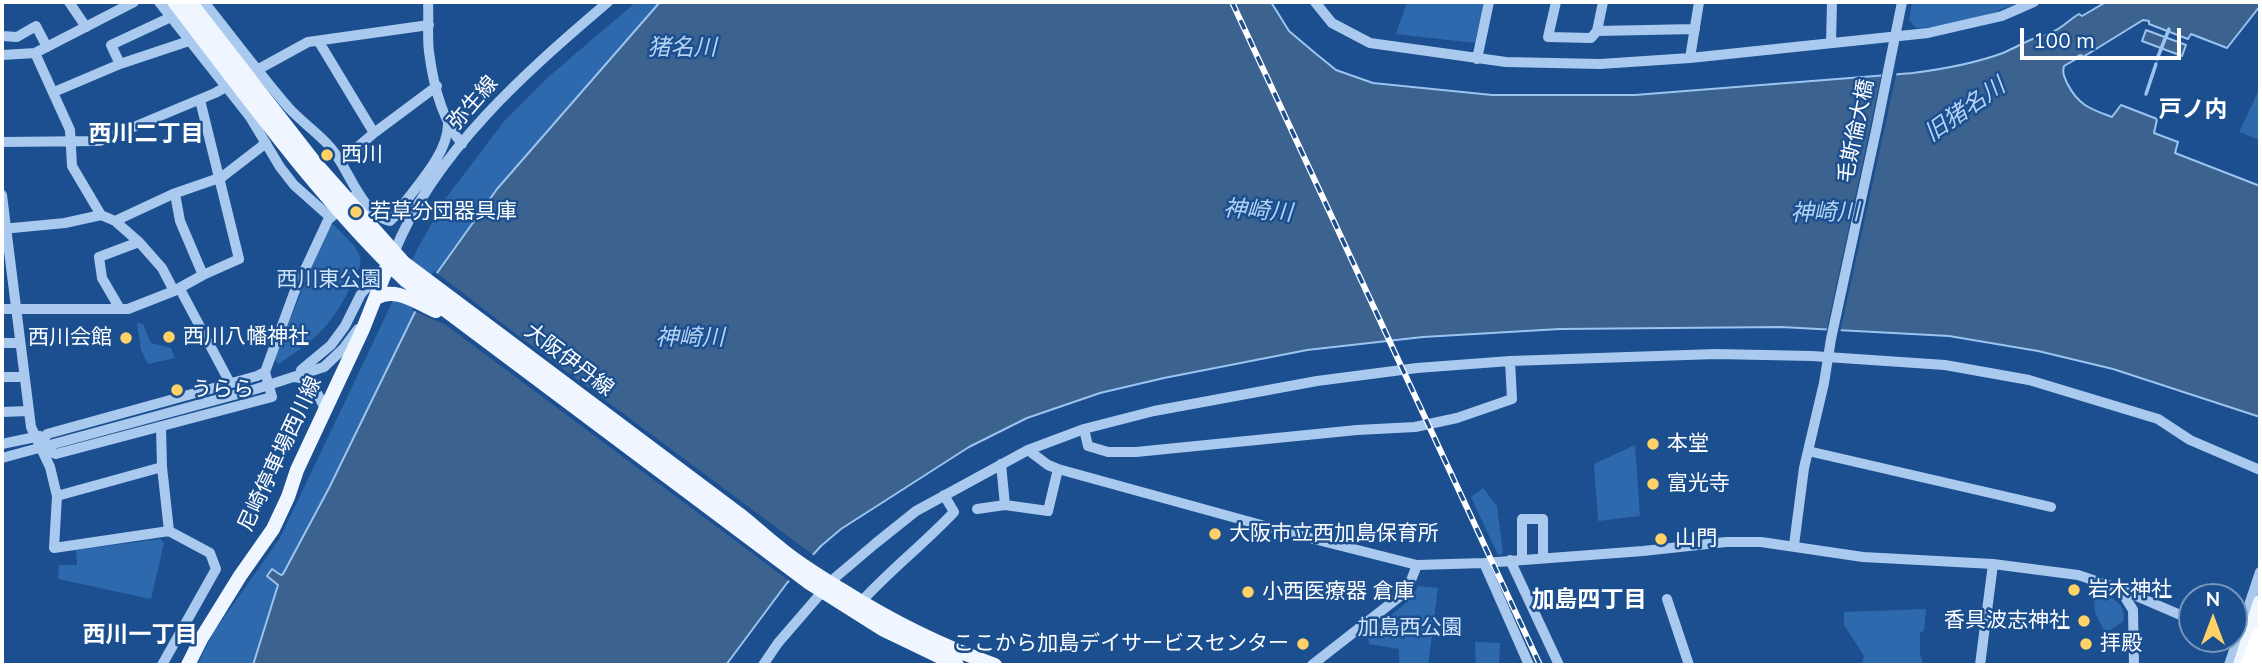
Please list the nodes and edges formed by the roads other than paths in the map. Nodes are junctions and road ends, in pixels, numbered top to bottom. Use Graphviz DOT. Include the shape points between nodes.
graph roads {
  1 [pos="69,2"];
  2 [pos="134,2"];
  3 [pos="159,2"];
  4 [pos="174,2"];
  5 [pos="190,2"];
  6 [pos="204,2"];
  7 [pos="428,2"];
  8 [pos="608,2"];
  9 [pos="1315,2"];
  10 [pos="1489,2"];
  11 [pos="1556,2"];
  12 [pos="1603,2"];
  13 [pos="1699,2"];
  14 [pos="1832,2"];
  15 [pos="1902,2"];
  16 [pos="2034,2"];
  17 [pos="171,17"];
  18 [pos="429,25"];
  19 [pos="86,27"];
  20 [pos="1695,29"];
  21 [pos="1597,31"];
  22 [pos="2,36"];
  23 [pos="1894,39"];
  24 [pos="190,41"];
  25 [pos="319,42"];
  26 [pos="1831,43"];
  27 [pos="47,47"];
  28 [pos="35,53"];
  29 [pos="2,54"];
  30 [pos="1690,58"];
  31 [pos="1477,59"];
  32 [pos="120,64"];
  33 [pos="259,70"];
  34 [pos="437,86"];
  35 [pos="226,87"];
  36 [pos="54,92"];
  37 [pos="200,100"];
  38 [pos="447,124"];
  39 [pos="374,133"];
  40 [pos="2,142"];
  41 [pos="70,142"];
  42 [pos="266,143"];
  43 [pos="462,144"];
  44 [pos="341,162"];
  45 [pos="218,178"];
  46 [pos="358,193"];
  47 [pos="175,194"];
  48 [pos="2,195"];
  49 [pos="101,215"];
  50 [pos="330,217"];
  51 [pos="115,221"];
  52 [pos="4,229"];
  53 [pos="365,230"];
  54 [pos="139,242"];
  55 [pos="396,263"];
  56 [pos="6,270"];
  57 [pos="204,275"];
  58 [pos="177,290"];
  59 [pos="379,299"];
  60 [pos="2,309"];
  61 [pos="120,309"];
  62 [pos="16,310"];
  63 [pos="449,314"];
  64 [pos="2,343"];
  65 [pos="20,343"];
  66 [pos="1828,354"];
  67 [pos="1510,361"];
  68 [pos="265,372"];
  69 [pos="2,377"];
  70 [pos="24,377"];
  71 [pos="290,378"];
  72 [pos="230,383"];
  73 [pos="325,409"];
  74 [pos="28,411"];
  75 [pos="2,412"];
  76 [pos="161,427"];
  77 [pos="1084,429"];
  78 [pos="41,435"];
  79 [pos="2,444"];
  80 [pos="40,448"];
  81 [pos="1028,450"];
  82 [pos="1808,451"];
  83 [pos="2,458"];
  84 [pos="1001,464"];
  85 [pos="162,467"];
  86 [pos="1058,468"];
  87 [pos="2260,470"];
  88 [pos="944,495"];
  89 [pos="57,496"];
  90 [pos="1005,505"];
  91 [pos="990,507"];
  92 [pos="2051,507"];
  93 [pos="977,509"];
  94 [pos="989,520"];
  95 [pos="169,531"];
  96 [pos="1794,545"];
  97 [pos="1543,557"];
  98 [pos="1522,559"];
  99 [pos="1510,560"];
  100 [pos="1484,562"];
  101 [pos="1417,565"];
  102 [pos="1993,565"];
  103 [pos="2260,572"];
  104 [pos="824,586"];
  105 [pos="2120,589"];
  106 [pos="1667,599"];
  107 [pos="861,602"];
  108 [pos="2248,602"];
  109 [pos="2260,602"];
  110 [pos="2178,614"];
  111 [pos="2260,634"];
  112 [pos="1522,652"];
  113 [pos="162,665"];
  114 [pos="188,665"];
  115 [pos="763,665"];
  116 [pos="957,665"];
  117 [pos="995,665"];
  118 [pos="1312,665"];
  119 [pos="1519,665"];
  120 [pos="1529,665"];
  121 [pos="1559,665"];
  122 [pos="1689,665"];
  123 [pos="1980,665"];
  124 [pos="2134,665"];
  125 [pos="2240,665"];
  126 [pos="2249,665"];
  1 -- 19 [label="street"];
  2 -- 19 [label="street"];
  3 -- 17 [label="street"];
  4 -- 53 [label="main road, 大阪伊丹線" via="296,158"];
  5 -- 53 [label="main road, 大阪伊丹線"];
  6 -- 33 [label="street"];
  7 -- 18 [label="street"];
  8 -- 43 [label="street, 弥生線" via="513,86"];
  9 -- 31 [label="street" via="1332,23 1370,43"];
  10 -- 31 [label="street"];
  11 -- 21 [label="street" via="1548,37 1591,38"];
  12 -- 21 [label="street"];
  13 -- 20 [label="street"];
  14 -- 26 [label="street"];
  15 -- 23 [label="street, 毛斯倫大橋"];
  16 -- 23 [label="street" via="2002,16"];
  17 -- 24 [label="street"];
  17 -- 32 [label="street" via="111,45"];
  18 -- 25 [label="street"];
  18 -- 34 [label="street" via="429,52"];
  19 -- 27 [label="street"];
  20 -- 21 [label="street"];
  20 -- 30 [label="street"];
  22 -- 27 [label="street" via="16,37 36,26"];
  23 -- 26 [label="street"];
  23 -- 66 [label="street, 毛斯倫大橋"];
  24 -- 32 [label="street"];
  24 -- 35 [label="street"];
  25 -- 33 [label="street" via="308,42"];
  25 -- 39 [label="street"];
  26 -- 30 [label="street"];
  27 -- 28 [label="street"];
  28 -- 29 [label="street"];
  28 -- 36 [label="street"];
  30 -- 31 [label="street" via="1600,64"];
  32 -- 36 [label="street"];
  33 -- 35 [label="street"];
  33 -- 44 [label="street"];
  34 -- 38 [label="street"];
  34 -- 39 [label="street"];
  35 -- 37 [label="street"];
  35 -- 42 [label="street"];
  36 -- 41 [label="street"];
  37 -- 41 [label="street" via="100,141"];
  37 -- 45 [label="street"];
  38 -- 43 [label="street"];
  38 -- 46 [label="street" via="442,149 391,220 366,205"];
  39 -- 44 [label="street"];
  40 -- 41 [label="street"];
  41 -- 49 [label="street" via="72,166"];
  42 -- 45 [label="street"];
  42 -- 50 [label="street" via="298,190"];
  43 -- 55 [label="street, 弥生線" via="400,240"];
  44 -- 46 [label="street"];
  45 -- 47 [label="street"];
  45 -- 57 [label="street" via="239,259"];
  46 -- 50 [label="street"];
  47 -- 51 [label="street"];
  47 -- 57 [label="street" via="180,219"];
  48 -- 52 [label="street"];
  49 -- 51 [label="street"];
  49 -- 52 [label="street"];
  50 -- 68 [label="street" via="294,293"];
  51 -- 54 [label="street"];
  52 -- 56 [label="street"];
  53 -- 55 [label="main road, 大阪伊丹線"];
  54 -- 58 [label="street"];
  54 -- 61 [label="street" via="99,257 103,278"];
  55 -- 59 [label="main road, 尼崎停車場西川線"];
  55 -- 63 [label="main road, 大阪伊丹線"];
  55 -- 71 [label="street, 弥生線" via="361,294 331,345"];
  55 -- 104 [label="main road, 大阪伊丹線" via="739,514"];
  56 -- 62 [label="street"];
  57 -- 58 [label="street"];
  58 -- 61 [label="street"];
  58 -- 72 [label="street"];
  59 -- 63 [label="main road" via="397,294"];
  59 -- 71 [label="street" via="324,367"];
  59 -- 73 [label="main road, 尼崎停車場西川線"];
  60 -- 62 [label="street"];
  61 -- 62 [label="street"];
  62 -- 65 [label="street"];
  63 -- 104 [label="main road, 大阪伊丹線"];
  64 -- 65 [label="street"];
  65 -- 70 [label="street"];
  66 -- 67 [label="street"];
  66 -- 82 [label="street, 毛斯倫大橋"];
  66 -- 87 [label="street" via="1956,367 2029,380 2158,419 2189,440"];
  67 -- 77 [label="street" via="1317,381 1154,411"];
  67 -- 77 [label="street" via="1512,399 1415,427 1136,452 1088,446"];
  68 -- 72 [label="street"];
  68 -- 76 [label="street" via="272,397"];
  69 -- 70 [label="street"];
  70 -- 74 [label="street"];
  71 -- 73 [label="street" via="310,382"];
  71 -- 80 [label="street"];
  72 -- 78 [label="street"];
  73 -- 114 [label="main road, 尼崎停車場西川線" via="273,528"];
  74 -- 75 [label="street"];
  74 -- 78 [label="street" via="31,427"];
  76 -- 80 [label="street" via="56,454"];
  76 -- 85 [label="street"];
  77 -- 81 [label="street"];
  78 -- 79 [label="street"];
  78 -- 80 [label="street"];
  80 -- 83 [label="street"];
  80 -- 89 [label="street"];
  81 -- 84 [label="street"];
  81 -- 86 [label="street"];
  82 -- 92 [label="street"];
  82 -- 96 [label="street, 毛斯倫大橋"];
  84 -- 88 [label="street"];
  84 -- 90 [label="street"];
  85 -- 89 [label="street"];
  85 -- 95 [label="street"];
  86 -- 90 [label="street" via="1048,510"];
  86 -- 101 [label="street"];
  88 -- 104 [label="street" via="916,511"];
  88 -- 107 [label="street" via="954,512"];
  89 -- 95 [label="street" via="54,548"];
  90 -- 91 [label="street"];
  91 -- 93 [label="street"];
  91 -- 94 [label="street"];
  95 -- 113 [label="street" via="210,553 216,569"];
  96 -- 97 [label="street" via="1726,541"];
  96 -- 102 [label="street" via="1863,557"];
  97 -- 98 [label="street"];
  97 -- 98 [label="street" via="1543,519 1522,519"];
  98 -- 99 [label="street"];
  99 -- 100 [label="street"];
  99 -- 121 [label="street"];
  100 -- 101 [label="street"];
  100 -- 112 [label="street"];
  101 -- 118 [label="street" via="1399,597"];
  102 -- 105 [label="street" via="2078,575"];
  102 -- 123 [label="street"];
  103 -- 108 [label="street"];
  104 -- 107 [label="main road, 大阪伊丹線"];
  104 -- 115 [label="street"];
  104 -- 116 [label="main road, 大阪伊丹線" via="884,630"];
  105 -- 110 [label="street"];
  105 -- 124 [label="street" via="2133,610"];
  106 -- 122 [label="street"];
  107 -- 117 [label="main road, 大阪伊丹線" via="901,626"];
  109 -- 125 [label="main road"];
  111 -- 126 [label="highway"];
  112 -- 119 [label="street"];
  112 -- 120 [label="street"];
}
